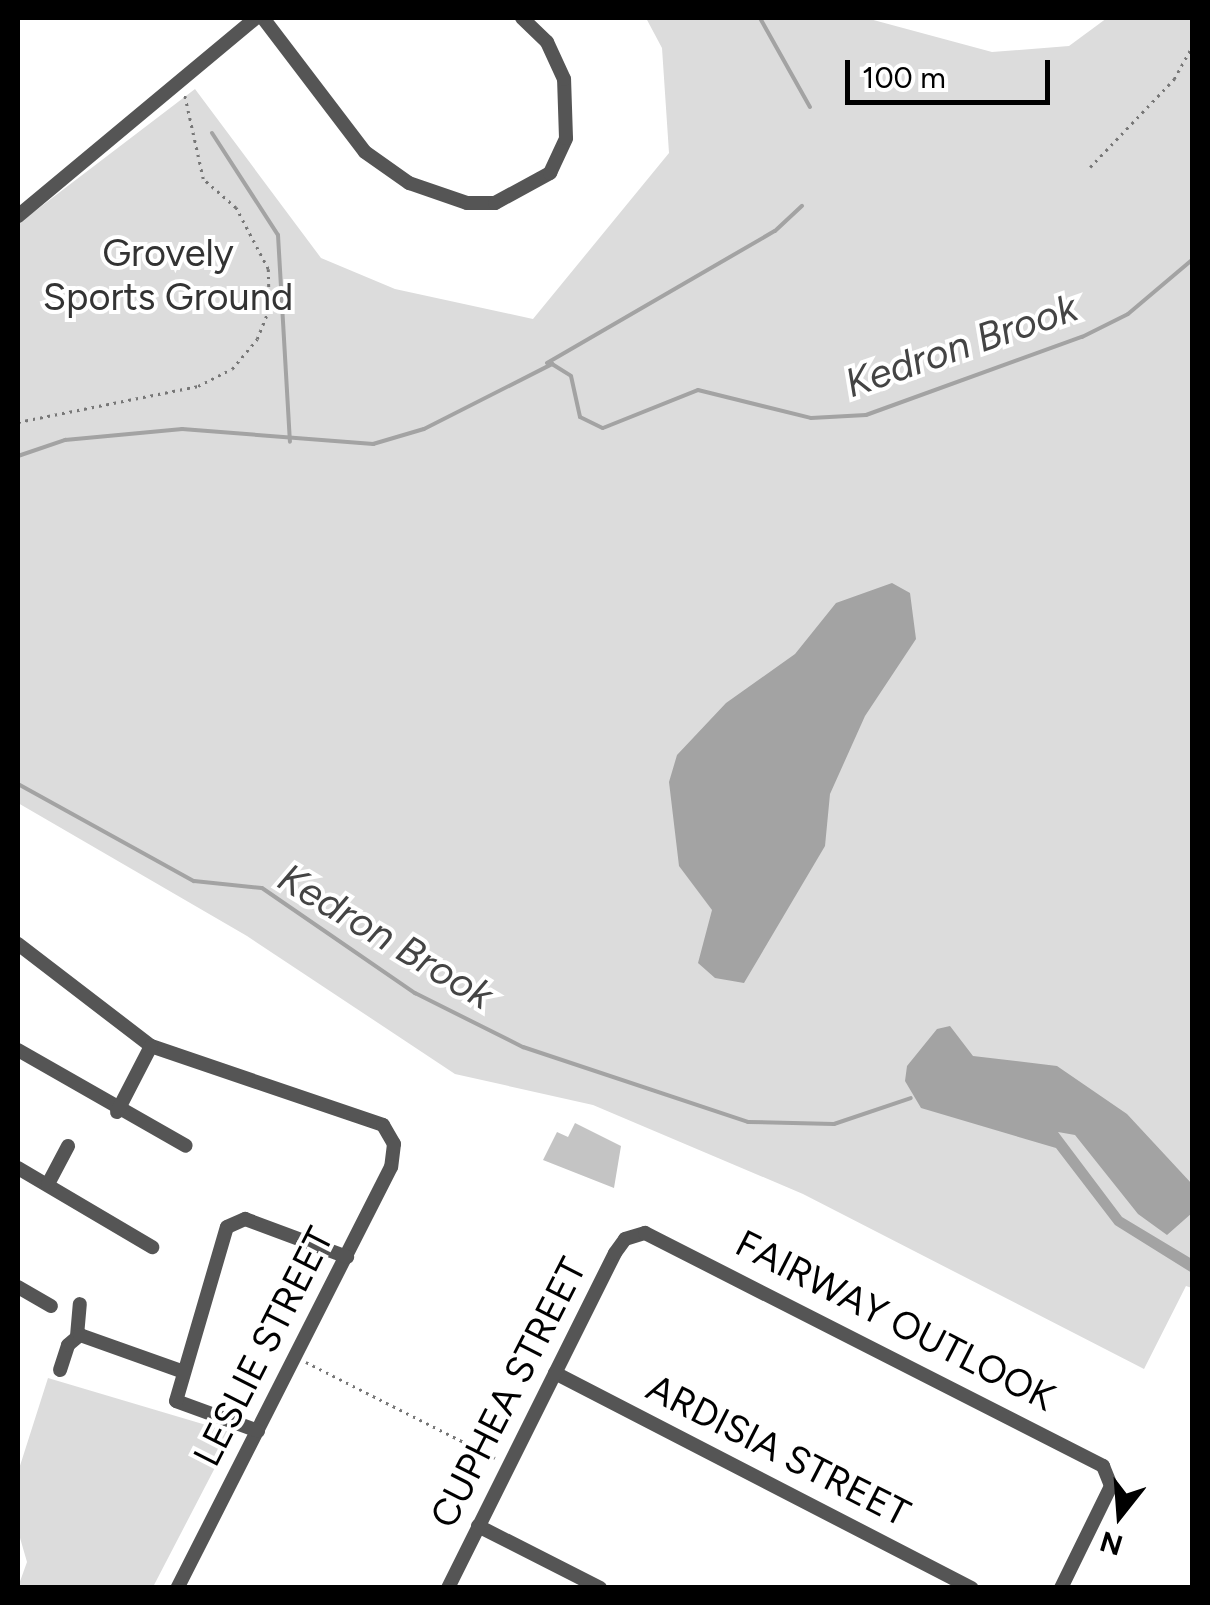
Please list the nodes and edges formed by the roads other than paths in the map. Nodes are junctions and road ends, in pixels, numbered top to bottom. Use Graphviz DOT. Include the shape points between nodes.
graph roads {
  1 [pos="259,18"];
  2 [pos="523,18"];
  3 [pos="18,216"];
  4 [pos="18,944"];
  5 [pos="151,1046"];
  6 [pos="18,1050"];
  7 [pos="117,1112"];
  8 [pos="68,1146"];
  9 [pos="186,1146"];
  10 [pos="18,1168"];
  11 [pos="48,1184"];
  12 [pos="634,1233"];
  13 [pos="152,1247"];
  14 [pos="347,1257"];
  15 [pos="18,1287"];
  16 [pos="80,1304"];
  17 [pos="51,1306"];
  18 [pos="77,1336"];
  19 [pos="60,1370"];
  20 [pos="181,1371"];
  21 [pos="555,1373"];
  22 [pos="258,1431"];
  23 [pos="478,1526"];
  24 [pos="177,1588"];
  25 [pos="448,1588"];
  26 [pos="600,1588"];
  27 [pos="972,1588"];
  28 [pos="1061,1588"];
  1 -- 2 [label="street" via="365,152 409,183 468,203 520,196 550,173 566,138 564,79 548,42"];
  1 -- 3 [label="street"];
  4 -- 5 [label="street"];
  5 -- 7 [label="street"];
  5 -- 14 [label="street, LESLIE STREET" via="392,1134 391,1167"];
  6 -- 7 [label="street" via="62,1070"];
  7 -- 9 [label="street"];
  8 -- 11 [label="street"];
  10 -- 11 [label="street"];
  11 -- 13 [label="street"];
  12 -- 21 [label="street, CUPHEA STREET" via="615,1253"];
  12 -- 28 [label="street, FAIRWAY OUTLOOK" via="660,1238 1091,1458 1112,1486"];
  14 -- 20 [label="street" via="246,1219 232,1221"];
  14 -- 22 [label="street, LESLIE STREET"];
  15 -- 17 [label="street"];
  16 -- 18 [label="street"];
  18 -- 19 [label="street"];
  18 -- 20 [label="street"];
  20 -- 22 [label="street" via="181,1405"];
  21 -- 23 [label="street, CUPHEA STREET"];
  21 -- 27 [label="street, ARDISIA STREET"];
  22 -- 24 [label="street, LESLIE STREET"];
  23 -- 25 [label="street, CUPHEA STREET"];
  23 -- 26 [label="street"];
}
